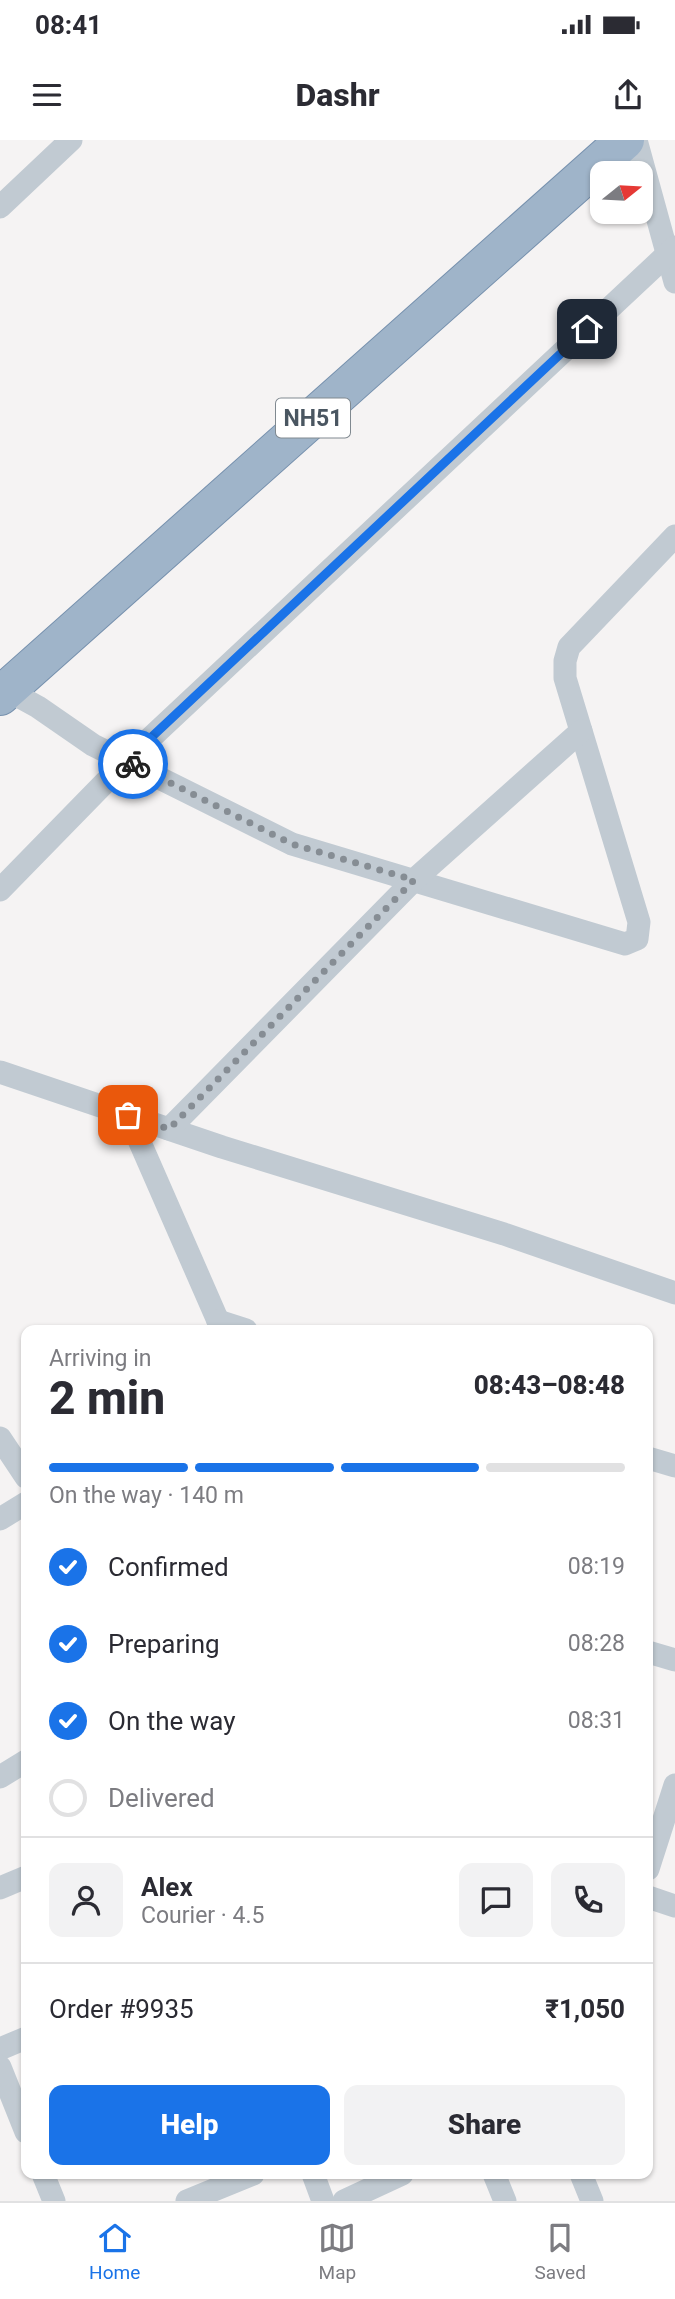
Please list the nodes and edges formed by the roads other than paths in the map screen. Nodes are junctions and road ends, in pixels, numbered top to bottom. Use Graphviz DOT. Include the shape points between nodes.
graph roads {
  1 [pos="71,140"];
  2 [pos="625,140"];
  3 [pos="635,140"];
  4 [pos="0,207"];
  5 [pos="671,250"];
  6 [pos="675,282"];
  7 [pos="675,536"];
  8 [pos="3,693"];
  9 [pos="581,732"];
  10 [pos="126,761"];
  11 [pos="414,880"];
  12 [pos="0,890"];
  13 [pos="0,1072"];
  14 [pos="128,1115"];
  15 [pos="169,1129"];
  16 [pos="675,1293"];
  17 [pos="220,1325"];
  18 [pos="0,1438"];
  19 [pos="653,1459"];
  20 [pos="675,1466"];
  21 [pos="21,1470"];
  22 [pos="21,1506"];
  23 [pos="0,1519"];
  24 [pos="653,1653"];
  25 [pos="675,1660"];
  26 [pos="21,1764"];
  27 [pos="0,1777"];
  28 [pos="675,1785"];
  29 [pos="653,1853"];
  30 [pos="21,1879"];
  31 [pos="0,1888"];
  32 [pos="653,1899"];
  33 [pos="675,1906"];
  34 [pos="21,2040"];
  35 [pos="0,2049"];
  36 [pos="0,2067"];
  37 [pos="15,2122"];
  38 [pos="49,2179"];
  39 [pos="241,2179"];
  40 [pos="315,2179"];
  41 [pos="391,2179"];
  42 [pos="496,2179"];
  43 [pos="583,2179"];
  44 [pos="54,2201"];
  45 [pos="187,2201"];
  46 [pos="323,2201"];
  47 [pos="344,2201"];
  48 [pos="505,2201"];
  49 [pos="592,2201"];
  1 -- 4 [label="street"];
  2 -- 8 [label="highway, NH51"];
  3 -- 5 [label="street"];
  5 -- 6 [label="street"];
  5 -- 10 [label="street"];
  7 -- 9 [label="street" via="569,647 565,678"];
  8 -- 10 [label="street" via="38,707 93,745"];
  9 -- 11 [label="street"];
  9 -- 11 [label="street" via="639,922 637,939 625,944"];
  10 -- 11 [label="street" via="292,844"];
  10 -- 12 [label="street"];
  11 -- 15 [label="street"];
  13 -- 14 [label="street"];
  14 -- 15 [label="street"];
  14 -- 17 [label="street"];
  15 -- 16 [label="street"];
  18 -- 21 [label="street"];
  19 -- 20 [label="street"];
  22 -- 23 [label="street"];
  24 -- 25 [label="street"];
  26 -- 27 [label="street"];
  28 -- 29 [label="street"];
  30 -- 31 [label="street"];
  32 -- 33 [label="street"];
  34 -- 35 [label="street"];
  36 -- 37 [label="street"];
  38 -- 44 [label="street"];
  39 -- 45 [label="street"];
  40 -- 46 [label="street"];
  41 -- 47 [label="street"];
  42 -- 48 [label="street"];
  43 -- 49 [label="street"];
}
